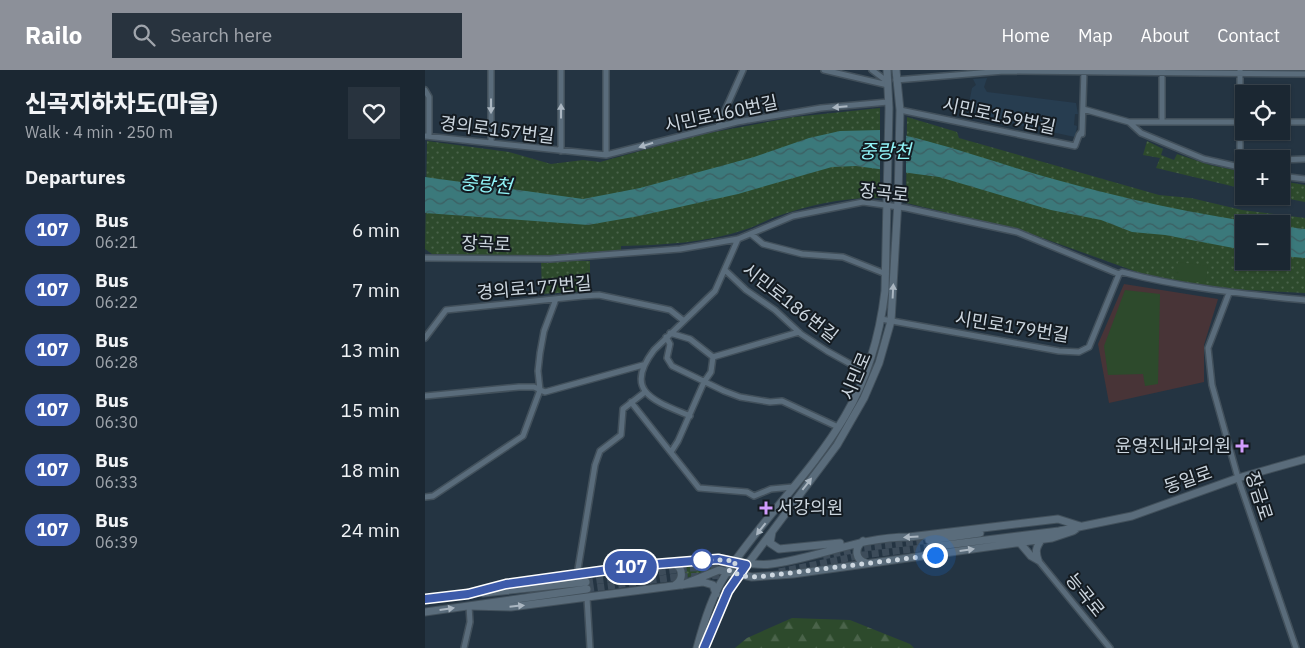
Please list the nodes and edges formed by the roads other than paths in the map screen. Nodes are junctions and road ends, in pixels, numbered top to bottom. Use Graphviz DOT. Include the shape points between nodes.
graph roads {
  1 [pos="491,70"];
  2 [pos="561,70"];
  3 [pos="606,70"];
  4 [pos="743,70"];
  5 [pos="824,70"];
  6 [pos="872,70"];
  7 [pos="887,70"];
  8 [pos="896,70"];
  9 [pos="1084,71"];
  10 [pos="979,72"];
  11 [pos="1162,72"];
  12 [pos="1240,72"];
  13 [pos="1305,74"];
  14 [pos="896,80"];
  15 [pos="888,83"];
  16 [pos="1241,85"];
  17 [pos="425,90"];
  18 [pos="889,105"];
  19 [pos="1083,109"];
  20 [pos="900,110"];
  21 [pos="1129,122"];
  22 [pos="1162,122"];
  23 [pos="1235,122"];
  24 [pos="1290,122"];
  25 [pos="1305,122"];
  26 [pos="718,126"];
  27 [pos="427,136"];
  28 [pos="491,142"];
  29 [pos="561,151"];
  30 [pos="606,155"];
  31 [pos="1290,160"];
  32 [pos="1305,160"];
  33 [pos="1235,166"];
  34 [pos="1290,177"];
  35 [pos="1305,179"];
  36 [pos="887,203"];
  37 [pos="898,204"];
  38 [pos="751,234"];
  39 [pos="737,239"];
  40 [pos="425,258"];
  41 [pos="725,270"];
  42 [pos="886,274"];
  43 [pos="1119,274"];
  44 [pos="1229,293"];
  45 [pos="556,299"];
  46 [pos="1305,300"];
  47 [pos="881,319"];
  48 [pos="685,321"];
  49 [pos="891,321"];
  50 [pos="799,332"];
  51 [pos="668,335"];
  52 [pos="425,338"];
  53 [pos="713,357"];
  54 [pos="643,365"];
  55 [pos="865,372"];
  56 [pos="704,382"];
  57 [pos="540,390"];
  58 [pos="645,392"];
  59 [pos="425,396"];
  60 [pos="631,402"];
  61 [pos="689,416"];
  62 [pos="838,427"];
  63 [pos="671,452"];
  64 [pos="1305,459"];
  65 [pos="1239,478"];
  66 [pos="793,487"];
  67 [pos="425,497"];
  68 [pos="779,519"];
  69 [pos="1080,526"];
  70 [pos="1042,539"];
  71 [pos="866,540"];
  72 [pos="1020,543"];
  73 [pos="930,544"];
  74 [pos="1038,560"];
  75 [pos="736,562"];
  76 [pos="670,563"];
  77 [pos="868,564"];
  78 [pos="746,565"];
  79 [pos="729,571"];
  80 [pos="577,574"];
  81 [pos="739,575"];
  82 [pos="682,585"];
  83 [pos="673,587"];
  84 [pos="468,594"];
  85 [pos="587,598"];
  86 [pos="425,599"];
  87 [pos="713,602"];
  88 [pos="469,606"];
  89 [pos="425,612"];
  90 [pos="1293,647"];
  91 [pos="464,648"];
  92 [pos="590,648"];
  93 [pos="697,648"];
  94 [pos="704,648"];
  95 [pos="1110,648"];
  1 -- 28 [label="street, one-way"];
  29 -- 2 [label="street, one-way"];
  3 -- 30 [label="street"];
  4 -- 26 [label="street"];
  5 -- 15 [label="street"];
  6 -- 15 [label="street"];
  7 -- 15 [label="street"];
  8 -- 14 [label="street, 시민로"];
  9 -- 10 [label="street"];
  9 -- 11 [label="street"];
  9 -- 19 [label="street"];
  10 -- 14 [label="street"];
  11 -- 12 [label="street"];
  11 -- 22 [label="street"];
  12 -- 13 [label="street"];
  12 -- 16 [label="street"];
  14 -- 20 [label="street, 시민로"];
  15 -- 18 [label="street"];
  17 -- 27 [label="street" via="429,97"];
  18 -- 26 [label="street, 시민로160번길, one-way" via="821,108"];
  18 -- 36 [label="street, 시민로"];
  19 -- 20 [label="street, 시민로159번길" via="1082,133 1075,146"];
  19 -- 21 [label="street"];
  20 -- 37 [label="street, 시민로"];
  21 -- 22 [label="street"];
  21 -- 33 [label="street" via="1141,133 1204,159"];
  22 -- 23 [label="street"];
  24 -- 25 [label="street"];
  26 -- 30 [label="street, 시민로160번길, one-way"];
  27 -- 28 [label="street, 경의로157번길"];
  28 -- 29 [label="street, 경의로157번길"];
  29 -- 30 [label="street, 시민로160번길"];
  31 -- 32 [label="street"];
  34 -- 35 [label="street"];
  36 -- 37 [label="street, 장곡로"];
  36 -- 38 [label="street, 장곡로" via="836,206 793,216"];
  36 -- 42 [label="street, 시민로"];
  37 -- 43 [label="street, 장곡로" via="1017,232"];
  49 -- 37 [label="street, 시민로, one-way"];
  38 -- 39 [label="street, 장곡로"];
  38 -- 42 [label="street" via="763,244 802,254 843,257"];
  39 -- 40 [label="street, 장곡로" via="607,256"];
  39 -- 41 [label="street"];
  41 -- 48 [label="street" via="715,290"];
  41 -- 50 [label="street, 시민로186번길"];
  42 -- 47 [label="street, 시민로"];
  43 -- 44 [label="street, 장곡로"];
  43 -- 49 [label="street, 시민로179번길" via="1089,347 1079,352"];
  44 -- 46 [label="street, 장곡로"];
  44 -- 65 [label="street, 장금로" via="1208,348 1212,385"];
  45 -- 48 [label="street, 경의로177번길" via="599,295 670,310"];
  45 -- 52 [label="street, 경의로177번길" via="446,310"];
  45 -- 57 [label="street" via="540,353"];
  47 -- 49 [label="street, 시민로179번길"];
  47 -- 55 [label="street, 시민로"];
  48 -- 51 [label="street"];
  68 -- 49 [label="street, 시민로, one-way" via="847,428 879,363"];
  50 -- 53 [label="street"];
  50 -- 55 [label="street, 시민로186번길"];
  51 -- 53 [label="street" via="690,338"];
  51 -- 54 [label="street"];
  51 -- 56 [label="street" via="667,358 672,366"];
  53 -- 56 [label="street" via="711,372"];
  54 -- 57 [label="street" via="545,392"];
  54 -- 58 [label="street" via="640,375"];
  55 -- 62 [label="street, 시민로" via="856,397"];
  56 -- 61 [label="street"];
  56 -- 62 [label="street" via="741,397 782,401"];
  57 -- 59 [label="street" via="519,387"];
  57 -- 67 [label="street" via="523,436 433,496"];
  58 -- 60 [label="street"];
  58 -- 61 [label="street" via="653,400"];
  60 -- 63 [label="street"];
  60 -- 80 [label="street" via="621,414 621,434 600,451 595,465"];
  61 -- 63 [label="street"];
  62 -- 66 [label="street, 시민로"];
  63 -- 66 [label="street" via="699,488 747,492 755,496 771,489"];
  64 -- 65 [label="street, 동일로"];
  65 -- 69 [label="street, 동일로" via="1132,516"];
  65 -- 90 [label="street, 장금로"];
  66 -- 75 [label="street, 시민로, one-way"];
  68 -- 71 [label="street" via="770,540 779,549"];
  68 -- 78 [label="street, 시민로"];
  69 -- 70 [label="street"];
  69 -- 71 [label="street, one-way" via="1059,519 909,538"];
  69 -- 73 [label="street, 동일로" via="1059,523"];
  70 -- 72 [label="street"];
  70 -- 74 [label="street" via="1035,553"];
  71 -- 77 [label="street" via="859,545 857,555 860,561"];
  71 -- 78 [label="street" via="779,563"];
  72 -- 74 [label="street"];
  77 -- 72 [label="street, one-way"];
  74 -- 95 [label="street, 능곡로"];
  75 -- 76 [label="street" via="718,559"];
  75 -- 78 [label="street"];
  75 -- 79 [label="street, 시민로"];
  76 -- 80 [label="street"];
  76 -- 83 [label="street" via="681,571 679,582"];
  77 -- 81 [label="street" via="766,577"];
  78 -- 81 [label="street, 시민로"];
  79 -- 81 [label="street"];
  79 -- 82 [label="street" via="713,571"];
  79 -- 87 [label="street, 시민로"];
  80 -- 84 [label="street" via="506,584"];
  81 -- 94 [label="street, 시민로" via="715,616"];
  82 -- 83 [label="street"];
  82 -- 87 [label="street" via="712,584 716,591"];
  83 -- 85 [label="street"];
  84 -- 86 [label="street"];
  84 -- 88 [label="street" via="586,585"];
  88 -- 85 [label="street, one-way" via="511,607"];
  85 -- 92 [label="street"];
  87 -- 93 [label="street, 시민로"];
  89 -- 88 [label="street, one-way"];
  88 -- 91 [label="street" via="471,622"];
}
